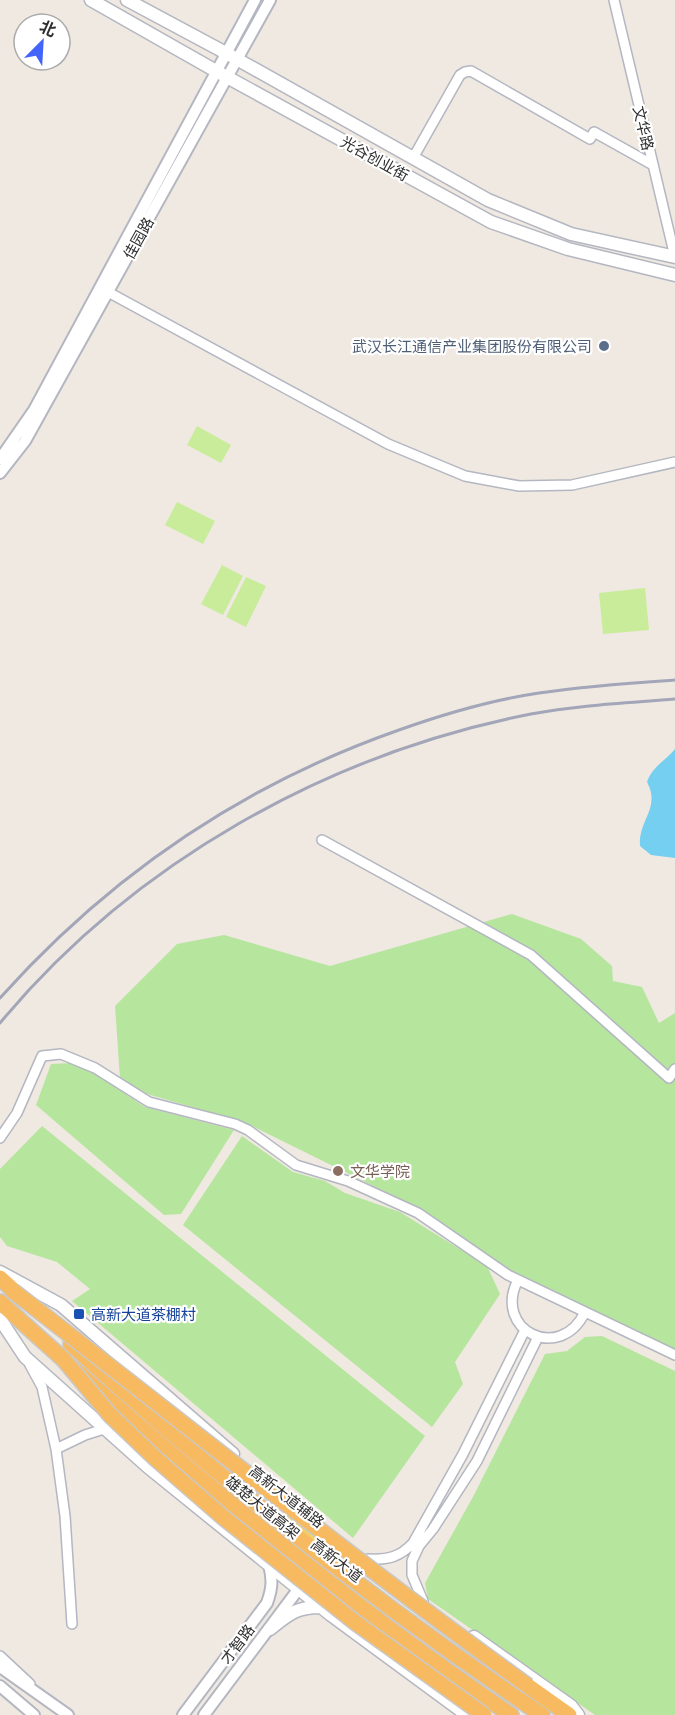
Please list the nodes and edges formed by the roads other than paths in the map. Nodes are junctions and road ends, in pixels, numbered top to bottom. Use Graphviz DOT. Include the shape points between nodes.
graph roads {
  1 [pos="91,0"];
  2 [pos="127,0"];
  3 [pos="255,0"];
  4 [pos="270,0"];
  5 [pos="614,0"];
  6 [pos="226,53"];
  7 [pos="238,60"];
  8 [pos="216,71"];
  9 [pos="229,77"];
  10 [pos="413,158"];
  11 [pos="653,165"];
  12 [pos="675,257"];
  13 [pos="675,275"];
  14 [pos="108,292"];
  15 [pos="0,459"];
  16 [pos="675,462"];
  17 [pos="0,472"];
  18 [pos="322,840"];
  19 [pos="675,1069"];
  20 [pos="0,1138"];
  21 [pos="0,1272"];
  22 [pos="0,1278"];
  23 [pos="518,1280"];
  24 [pos="14,1291"];
  25 [pos="0,1302"];
  26 [pos="0,1309"];
  27 [pos="585,1312"];
  28 [pos="0,1319"];
  29 [pos="525,1330"];
  30 [pos="538,1337"];
  31 [pos="675,1355"];
  32 [pos="26,1357"];
  33 [pos="64,1360"];
  34 [pos="104,1430"];
  35 [pos="56,1449"];
  36 [pos="267,1481"];
  37 [pos="319,1546"];
  38 [pos="368,1559"];
  39 [pos="269,1566"];
  40 [pos="310,1573"];
  41 [pos="298,1588"];
  42 [pos="423,1601"];
  43 [pos="321,1607"];
  44 [pos="72,1624"];
  45 [pos="270,1629"];
  46 [pos="0,1656"];
  47 [pos="0,1667"];
  48 [pos="0,1686"];
  49 [pos="38,1692"];
  50 [pos="0,1694"];
  51 [pos="30,1712"];
  52 [pos="69,1715"];
  53 [pos="183,1715"];
  54 [pos="204,1715"];
  55 [pos="467,1715"];
  56 [pos="484,1715"];
  57 [pos="504,1715"];
  58 [pos="511,1715"];
  59 [pos="542,1715"];
  60 [pos="550,1715"];
  61 [pos="569,1715"];
  62 [pos="578,1715"];
  1 -- 8 [label="main road, 光谷创业街"];
  2 -- 6 [label="main road, 光谷创业街"];
  3 -- 6 [label="street, 佳园路"];
  4 -- 7 [label="street, 佳园路"];
  5 -- 11 [label="street, 文华路"];
  6 -- 7 [label="main road, 光谷创业街"];
  6 -- 8 [label="street, 佳园路"];
  7 -- 9 [label="street, 佳园路"];
  7 -- 10 [label="main road, 光谷创业街"];
  8 -- 9 [label="main road, 光谷创业街"];
  8 -- 15 [label="street, 佳园路" via="34,410"];
  9 -- 13 [label="main road, 光谷创业街" via="491,222 568,249"];
  9 -- 14 [label="street, 佳园路"];
  10 -- 11 [label="street" via="460,75 471,71 590,139 594,132"];
  10 -- 12 [label="main road, 光谷创业街" via="488,200 571,234"];
  11 -- 12 [label="street, 文华路"];
  14 -- 16 [label="street" via="388,444 465,476 519,486 572,485"];
  14 -- 17 [label="street, 佳园路" via="26,441"];
  18 -- 19 [label="street" via="531,955 669,1078"];
  20 -- 23 [label="street" via="17,1113 42,1056 61,1054 95,1068 149,1102 235,1124 296,1165 348,1181 418,1213"];
  21 -- 36 [label="main road, 高新大道辅路" via="61,1305"];
  21 -- 37 [label="main road, 高新大道" via="169,1423"];
  22 -- 24 [label="highway, 雄楚大道高架"];
  23 -- 27 [label="street"];
  23 -- 29 [label="street" via="512,1307"];
  24 -- 59 [label="highway, 雄楚大道高架, bridge" via="244,1493"];
  24 -- 61 [label="highway, bridge" via="326,1537"];
  25 -- 33 [label="highway, 雄楚大道高架"];
  26 -- 40 [label="main road, 高新大道" via="195,1481"];
  27 -- 30 [label="street" via="566,1334"];
  27 -- 31 [label="street"];
  28 -- 32 [label="main road"];
  29 -- 30 [label="street"];
  29 -- 38 [label="street" via="413,1543 395,1557"];
  30 -- 42 [label="street" via="477,1461 412,1561 412,1575"];
  32 -- 34 [label="main road"];
  32 -- 35 [label="street" via="42,1387"];
  33 -- 56 [label="highway, bridge" via="110,1415 224,1518 356,1623"];
  33 -- 58 [label="highway, 雄楚大道高架, bridge" via="152,1438 297,1556"];
  34 -- 35 [label="street"];
  34 -- 39 [label="main road"];
  35 -- 44 [label="street"];
  36 -- 37 [label="main road"];
  36 -- 38 [label="main road, 高新大道辅路"];
  37 -- 60 [label="main road, 高新大道"];
  38 -- 42 [label="main road, 高新大道辅路"];
  39 -- 41 [label="main road"];
  39 -- 53 [label="street, 才智路" via="273,1579 267,1603"];
  40 -- 41 [label="street, 才智路"];
  40 -- 57 [label="main road, 高新大道"];
  41 -- 43 [label="main road"];
  41 -- 45 [label="street, 才智路"];
  42 -- 62 [label="main road, 高新大道辅路" via="571,1706"];
  43 -- 45 [label="main road" via="292,1611"];
  43 -- 55 [label="main road"];
  45 -- 54 [label="street, 才智路"];
  46 -- 49 [label="street"];
  47 -- 49 [label="street"];
  48 -- 51 [label="street"];
  49 -- 52 [label="street"];
  50 -- 51 [label="street"];
}
